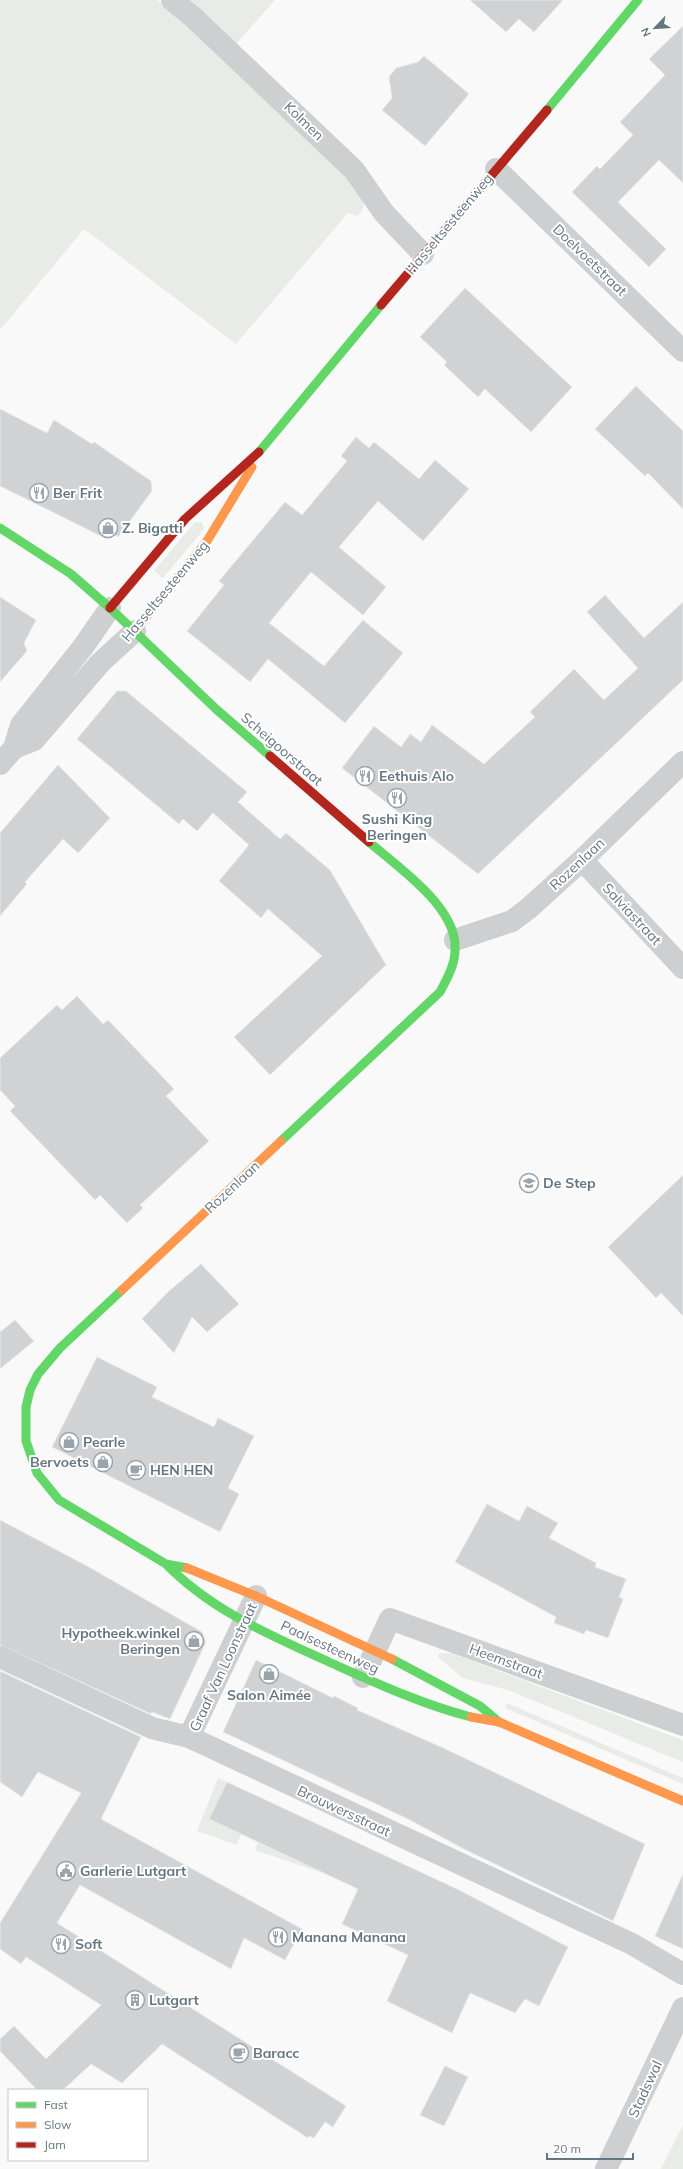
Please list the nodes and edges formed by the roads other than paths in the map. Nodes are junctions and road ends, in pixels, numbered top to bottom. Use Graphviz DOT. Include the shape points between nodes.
graph roads {
  1 [pos="172,0"];
  2 [pos="638,0"];
  3 [pos="496,169"];
  4 [pos="423,254"];
  5 [pos="683,351"];
  6 [pos="261,450"];
  7 [pos="0,528"];
  8 [pos="110,608"];
  9 [pos="135,631"];
  10 [pos="7,756"];
  11 [pos="683,762"];
  12 [pos="582,860"];
  13 [pos="415,882"];
  14 [pos="455,940"];
  15 [pos="683,968"];
  16 [pos="26,1442"];
  17 [pos="166,1564"];
  18 [pos="256,1596"];
  19 [pos="243,1622"];
  20 [pos="375,1650"];
  21 [pos="0,1657"];
  22 [pos="363,1677"];
  23 [pos="499,1722"];
  24 [pos="683,1725"];
  25 [pos="189,1737"];
  26 [pos="683,1801"];
  27 [pos="683,1974"];
  28 [pos="683,2008"];
  29 [pos="606,2169"];
  1 -- 4 [label="street, Kolmen" via="354,170 384,213"];
  2 -- 3 [label="street, Hasseltsesteenweg"];
  3 -- 4 [label="street, Hasseltsesteenweg"];
  3 -- 5 [label="street, Doelvoetstraat"];
  4 -- 6 [label="street, Hasseltsesteenweg"];
  6 -- 8 [label="street, Hasseltsesteenweg" via="185,519"];
  6 -- 9 [label="street, Hasseltsesteenweg" via="207,541"];
  7 -- 8 [label="street, Scheigoorstraat" via="71,574"];
  8 -- 9 [label="street, Scheigoorstraat"];
  8 -- 10 [label="street, Hasseltsesteenweg" via="83,647 21,725"];
  9 -- 10 [label="street, Hasseltsesteenweg" via="100,663 34,740"];
  9 -- 13 [label="street, Scheigoorstraat" via="216,709"];
  11 -- 12 [label="street, Rozenlaan"];
  12 -- 14 [label="street, Rozenlaan" via="512,921"];
  12 -- 15 [label="street, Salviastraat"];
  13 -- 14 [label="street, Rozenlaan" via="439,905 449,920"];
  14 -- 16 [label="street, Rozenlaan" via="454,961 449,978 440,992 60,1348 39,1372 25,1406"];
  16 -- 17 [label="street, Paalsesteenweg" via="38,1476 59,1500"];
  17 -- 18 [label="street, Paalsesteenweg" via="188,1568"];
  17 -- 19 [label="street, Paalsesteenweg" via="181,1581"];
  18 -- 19 [label="street, Graaf Van Loonstraat"];
  18 -- 20 [label="street, Paalsesteenweg"];
  19 -- 22 [label="street, Paalsesteenweg"];
  19 -- 25 [label="street, Graaf Van Loonstraat"];
  20 -- 22 [label="street, Heemstraat"];
  20 -- 23 [label="street, Paalsesteenweg" via="480,1706"];
  20 -- 24 [label="street, Heemstraat" via="390,1619"];
  21 -- 25 [label="street, Brouwersstraat" via="152,1728"];
  22 -- 23 [label="street, Paalsesteenweg" via="387,1689 469,1718"];
  23 -- 26 [label="street, Paalsesteenweg"];
  25 -- 27 [label="street, Brouwersstraat" via="632,1944"];
  28 -- 29 [label="street, Stadswal"];
}
